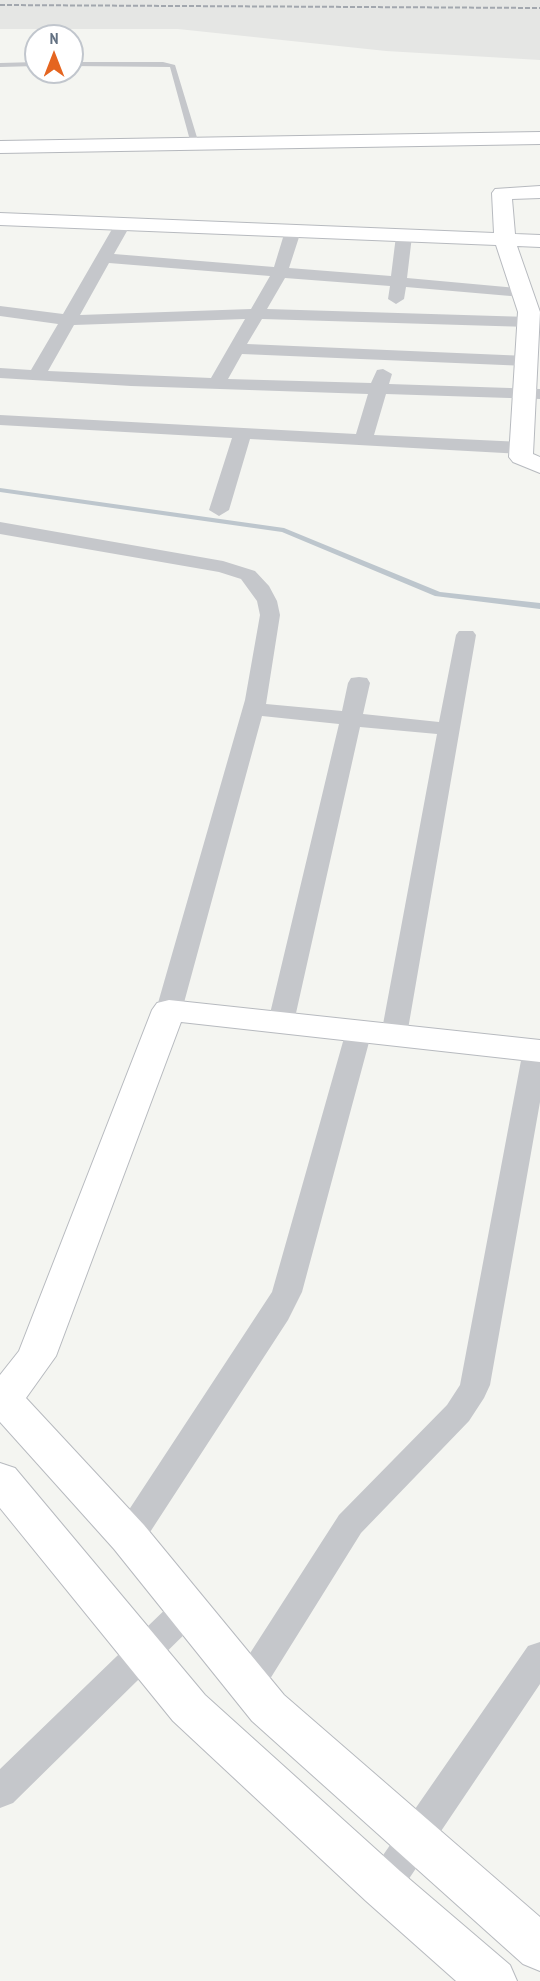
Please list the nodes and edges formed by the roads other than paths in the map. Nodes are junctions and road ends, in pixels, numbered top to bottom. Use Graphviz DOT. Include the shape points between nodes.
graph roads {
  1 [pos="24,64"];
  2 [pos="84,64"];
  3 [pos="0,65"];
  4 [pos="540,138"];
  5 [pos="195,144"];
  6 [pos="0,147"];
  7 [pos="540,192"];
  8 [pos="0,219"];
  9 [pos="123,224"];
  10 [pos="292,231"];
  11 [pos="404,236"];
  12 [pos="505,241"];
  13 [pos="540,241"];
  14 [pos="104,258"];
  15 [pos="280,273"];
  16 [pos="398,283"];
  17 [pos="529,298"];
  18 [pos="0,311"];
  19 [pos="257,314"];
  20 [pos="393,318"];
  21 [pos="69,320"];
  22 [pos="532,324"];
  23 [pos="236,350"];
  24 [pos="386,355"];
  25 [pos="526,361"];
  26 [pos="0,373"];
  27 [pos="37,375"];
  28 [pos="216,384"];
  29 [pos="380,389"];
  30 [pos="532,394"];
  31 [pos="0,420"];
  32 [pos="243,433"];
  33 [pos="363,440"];
  34 [pos="522,448"];
  35 [pos="540,466"];
  36 [pos="219,510"];
  37 [pos="0,528"];
  38 [pos="466,635"];
  39 [pos="358,682"];
  40 [pos="254,709"];
  41 [pos="350,720"];
  42 [pos="448,729"];
  43 [pos="169,1010"];
  44 [pos="281,1022"];
  45 [pos="359,1031"];
  46 [pos="394,1035"];
  47 [pos="538,1051"];
  48 [pos="1,1400"];
  49 [pos="0,1479"];
  50 [pos="129,1537"];
  51 [pos="187,1610"];
  52 [pos="144,1651"];
  53 [pos="540,1656"];
  54 [pos="248,1685"];
  55 [pos="0,1792"];
  56 [pos="417,1840"];
  57 [pos="383,1886"];
  58 [pos="540,1948"];
  59 [pos="492,1981"];
  1 -- 3 [label="lane"];
  2 -- 5 [label="lane" via="173,66"];
  4 -- 5 [label="main road"];
  5 -- 6 [label="main road"];
  7 -- 12 [label="main road" via="502,193"];
  8 -- 9 [label="main road"];
  9 -- 10 [label="main road"];
  9 -- 14 [label="street"];
  10 -- 11 [label="main road"];
  10 -- 15 [label="street"];
  11 -- 12 [label="main road"];
  11 -- 16 [label="street"];
  12 -- 13 [label="main road"];
  12 -- 17 [label="main road"];
  14 -- 15 [label="street"];
  14 -- 21 [label="street"];
  15 -- 16 [label="street"];
  15 -- 19 [label="street"];
  16 -- 17 [label="street"];
  16 -- 20 [label="street"];
  17 -- 22 [label="main road"];
  18 -- 21 [label="street"];
  19 -- 20 [label="street"];
  19 -- 21 [label="street"];
  19 -- 23 [label="street"];
  20 -- 22 [label="street"];
  20 -- 24 [label="street"];
  21 -- 27 [label="street"];
  22 -- 25 [label="main road"];
  23 -- 24 [label="street"];
  23 -- 28 [label="street"];
  24 -- 25 [label="street"];
  24 -- 29 [label="street"];
  25 -- 30 [label="main road"];
  26 -- 27 [label="street"];
  27 -- 28 [label="street"];
  28 -- 29 [label="street"];
  29 -- 30 [label="street"];
  29 -- 33 [label="street"];
  30 -- 34 [label="main road"];
  31 -- 32 [label="street"];
  32 -- 33 [label="street"];
  32 -- 36 [label="street"];
  33 -- 34 [label="street"];
  34 -- 35 [label="main road" via="521,457"];
  37 -- 40 [label="street" via="223,567 248,576 260,586 270,615"];
  38 -- 42 [label="street"];
  39 -- 41 [label="street"];
  40 -- 41 [label="street"];
  40 -- 43 [label="street"];
  41 -- 42 [label="street"];
  41 -- 44 [label="street"];
  42 -- 46 [label="street"];
  43 -- 44 [label="main road"];
  43 -- 48 [label="main road" via="36,1356"];
  44 -- 45 [label="main road"];
  45 -- 46 [label="main road"];
  45 -- 50 [label="street" via="287,1292"];
  46 -- 47 [label="main road"];
  47 -- 54 [label="street" via="472,1391 458,1413 350,1524"];
  48 -- 50 [label="main road"];
  49 -- 52 [label="main road"];
  50 -- 51 [label="main road"];
  51 -- 52 [label="street"];
  51 -- 54 [label="main road"];
  52 -- 55 [label="street"];
  52 -- 57 [label="main road" via="189,1707"];
  53 -- 56 [label="street"];
  54 -- 56 [label="main road" via="268,1708"];
  56 -- 57 [label="street"];
  56 -- 58 [label="main road"];
  57 -- 59 [label="main road"];
}
